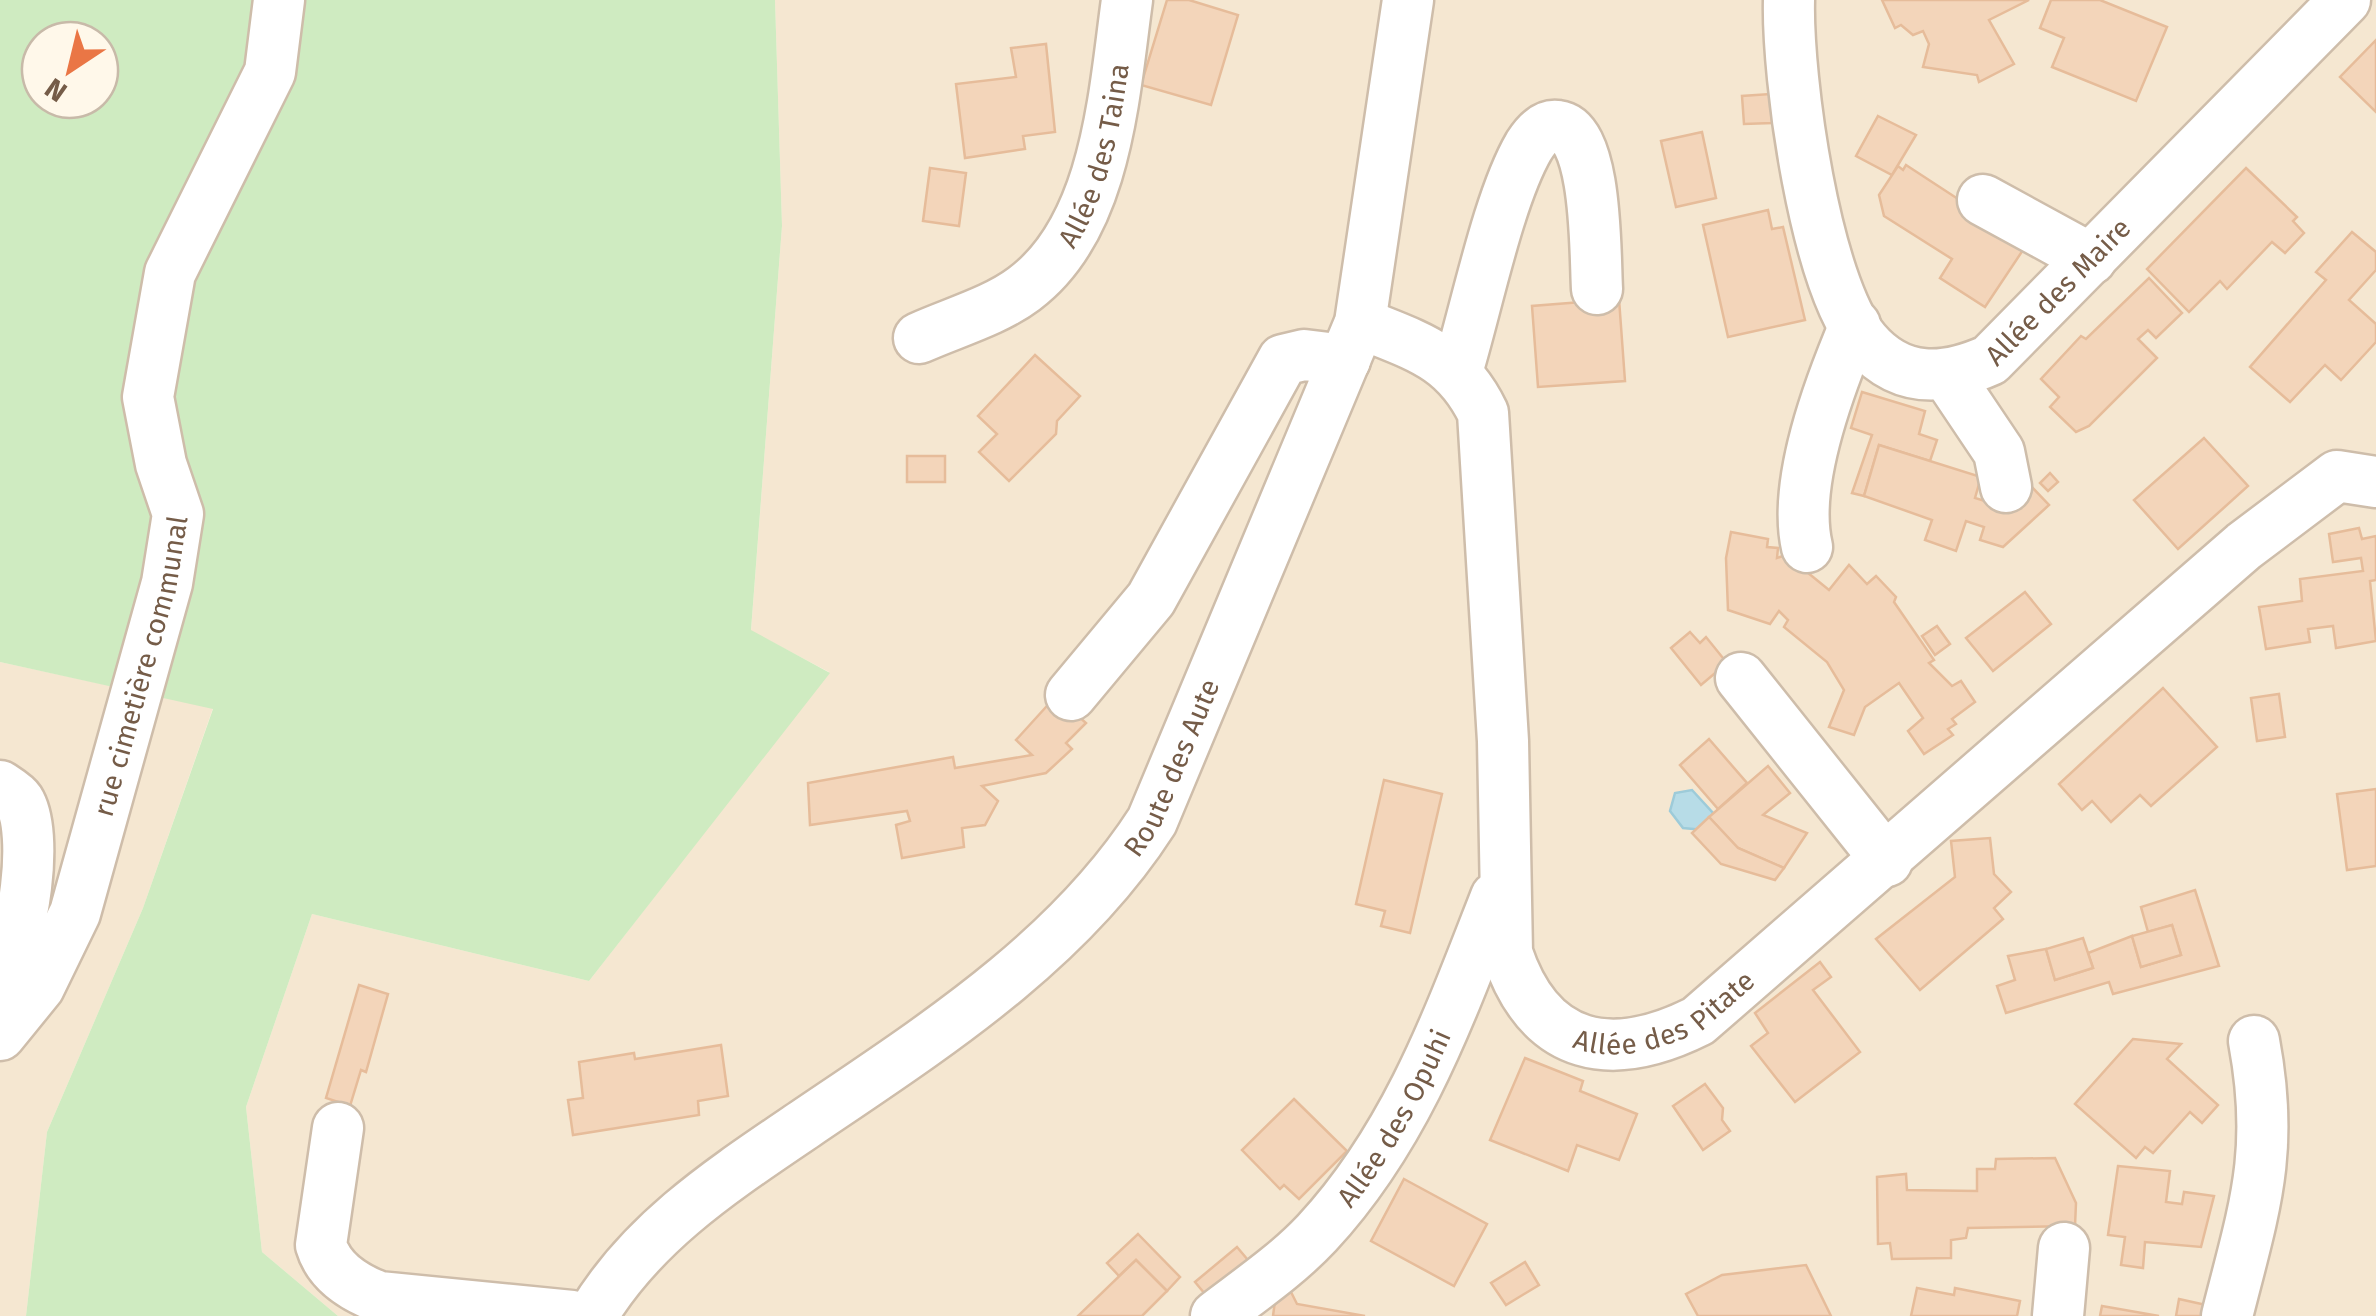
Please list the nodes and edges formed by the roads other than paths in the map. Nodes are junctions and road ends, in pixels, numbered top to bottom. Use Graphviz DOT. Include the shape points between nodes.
graph roads {
  1 [pos="279,0"];
  2 [pos="1126,0"];
  3 [pos="1408,0"];
  4 [pos="1788,0"];
  5 [pos="2345,0"];
  6 [pos="1983,200"];
  7 [pos="2091,259"];
  8 [pos="1597,289"];
  9 [pos="1855,324"];
  10 [pos="919,338"];
  11 [pos="1352,342"];
  12 [pos="1457,372"];
  13 [pos="1948,376"];
  14 [pos="2376,482"];
  15 [pos="2006,487"];
  16 [pos="1806,547"];
  17 [pos="1742,678"];
  18 [pos="1072,695"];
  19 [pos="0,786"];
  20 [pos="1887,861"];
  21 [pos="1505,874"];
  22 [pos="8,950"];
  23 [pos="0,1034"];
  24 [pos="2254,1041"];
  25 [pos="338,1128"];
  26 [pos="2064,1248"];
  27 [pos="572,1316"];
  28 [pos="592,1316"];
  29 [pos="1216,1316"];
  30 [pos="2058,1316"];
  31 [pos="2227,1316"];
  1 -- 23 [label="street, rue cimetière communal" via="270,72 170,274 148,397 178,526 168,583 75,912 39,987"];
  2 -- 10 [label="street, Allée des Taina" via="1099,161 1083,209 1055,255 1022,290"];
  3 -- 11 [label="street, Route des Aute"];
  4 -- 9 [label="street" via="1790,78 1814,205"];
  5 -- 7 [label="street, Allée des Maire"];
  6 -- 7 [label="street"];
  7 -- 13 [label="street, Allée des Maire" via="1990,360"];
  8 -- 12 [label="street" via="1587,166 1579,141 1554,125 1541,130 1520,166"];
  9 -- 13 [label="street" via="1894,366"];
  9 -- 16 [label="street" via="1820,423 1804,509"];
  11 -- 12 [label="street, Allée des Pitate" via="1430,352"];
  11 -- 18 [label="street, Allée des Pitate" via="1284,360 1151,599"];
  11 -- 28 [label="street, Route des Aute" via="1177,770 1123,867 1053,941 932,1038 686,1208 632,1260"];
  12 -- 21 [label="street, Allée des Pitate" via="1483,413"];
  13 -- 15 [label="street" via="1999,452"];
  14 -- 20 [label="street, Allée des Pitate" via="2337,476 2244,546"];
  17 -- 20 [label="street"];
  19 -- 22 [label="street" via="18,798 30,840"];
  20 -- 21 [label="street, Allée des Pitate" via="1698,1021 1618,1047 1576,1040 1533,1006 1517,982 1507,953"];
  21 -- 29 [label="street, Allée des Opuhi" via="1454,1012 1387,1140 1316,1234"];
  24 -- 31 [label="street" via="2264,1151"];
  25 -- 27 [label="street" via="321,1245 326,1263 378,1297"];
  26 -- 30 [label="street"];
}
